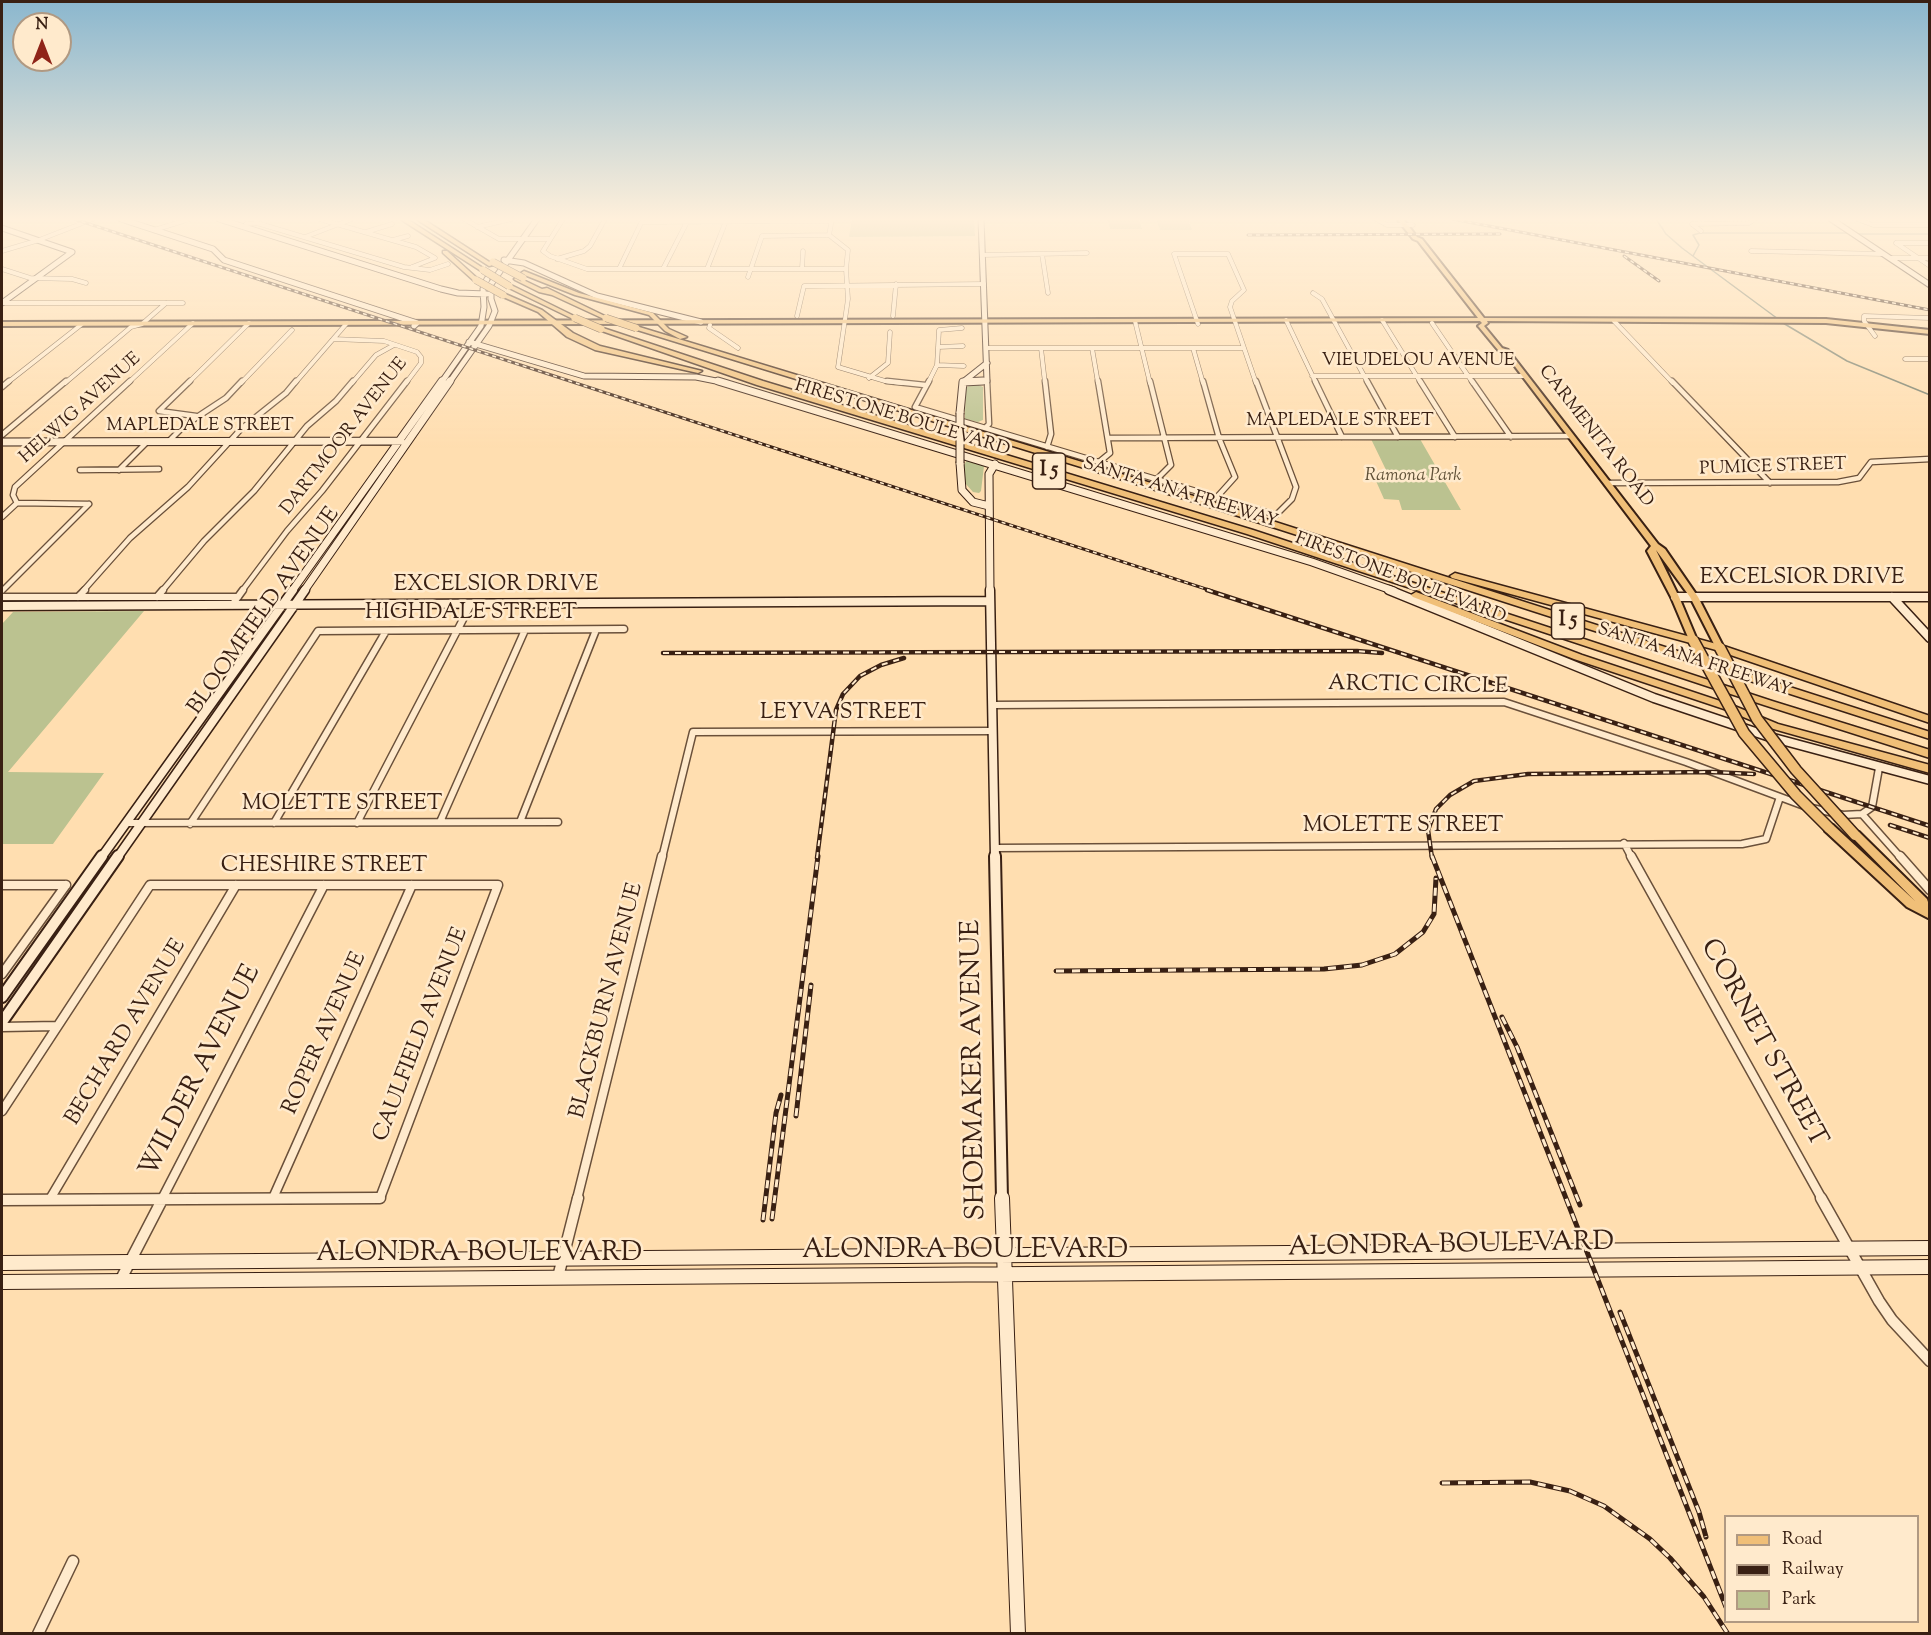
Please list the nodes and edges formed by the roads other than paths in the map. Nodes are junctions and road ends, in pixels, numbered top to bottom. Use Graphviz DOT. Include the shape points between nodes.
graph roads {
  1 [pos="329,295"];
  2 [pos="483,295"];
  3 [pos="491,295"];
  4 [pos="504,295"];
  5 [pos="528,295"];
  6 [pos="557,295"];
  7 [pos="582,295"];
  8 [pos="595,295"];
  9 [pos="803,295"];
  10 [pos="847,295"];
  11 [pos="895,295"];
  12 [pos="984,295"];
  13 [pos="1188,295"];
  14 [pos="1238,295"];
  15 [pos="1316,295"];
  16 [pos="1463,295"];
  17 [pos="2,303"];
  18 [pos="166,303"];
  19 [pos="183,303"];
  20 [pos="893,316"];
  21 [pos="1929,318"];
  22 [pos="800,321"];
  23 [pos="1483,321"];
  24 [pos="1614,321"];
  25 [pos="701,322"];
  26 [pos="1135,322"];
  27 [pos="1197,322"];
  28 [pos="1236,322"];
  29 [pos="1287,322"];
  30 [pos="1335,322"];
  31 [pos="1383,322"];
  32 [pos="491,323"];
  33 [pos="659,323"];
  34 [pos="760,323"];
  35 [pos="845,323"];
  36 [pos="985,323"];
  37 [pos="1432,323"];
  38 [pos="142,324"];
  39 [pos="415,324"];
  40 [pos="482,324"];
  41 [pos="557,324"];
  42 [pos="1866,324"];
  43 [pos="192,325"];
  44 [pos="248,325"];
  45 [pos="346,325"];
  46 [pos="710,325"];
  47 [pos="2,326"];
  48 [pos="80,326"];
  49 [pos="131,327"];
  50 [pos="962,328"];
  51 [pos="292,330"];
  52 [pos="1929,330"];
  53 [pos="890,332"];
  54 [pos="1875,336"];
  55 [pos="333,339"];
  56 [pos="473,343"];
  57 [pos="394,345"];
  58 [pos="938,346"];
  59 [pos="963,346"];
  60 [pos="690,347"];
  61 [pos="738,348"];
  62 [pos="986,348"];
  63 [pos="1041,348"];
  64 [pos="1092,348"];
  65 [pos="1142,348"];
  66 [pos="1193,348"];
  67 [pos="1244,348"];
  68 [pos="677,356"];
  69 [pos="1905,359"];
  70 [pos="1929,359"];
  71 [pos="987,363"];
  72 [pos="937,365"];
  73 [pos="964,366"];
  74 [pos="1364,375"];
  75 [pos="1416,375"];
  76 [pos="1468,375"];
  77 [pos="1312,376"];
  78 [pos="1524,376"];
  79 [pos="869,378"];
  80 [pos="987,381"];
  81 [pos="963,382"];
  82 [pos="925,385"];
  83 [pos="2,387"];
  84 [pos="828,388"];
  85 [pos="848,411"];
  86 [pos="196,416"];
  87 [pos="985,428"];
  88 [pos="2,435"];
  89 [pos="1571,436"];
  90 [pos="1342,437"];
  91 [pos="1398,437"];
  92 [pos="1455,437"];
  93 [pos="1511,437"];
  94 [pos="1108,438"];
  95 [pos="1165,438"];
  96 [pos="1219,438"];
  97 [pos="1278,438"];
  98 [pos="294,441"];
  99 [pos="359,441"];
  100 [pos="2,442"];
  101 [pos="65,442"];
  102 [pos="147,442"];
  103 [pos="168,442"];
  104 [pos="230,442"];
  105 [pos="401,443"];
  106 [pos="1047,447"];
  107 [pos="391,456"];
  108 [pos="1929,459"];
  109 [pos="1099,462"];
  110 [pos="995,464"];
  111 [pos="159,469"];
  112 [pos="80,470"];
  113 [pos="119,470"];
  114 [pos="1157,479"];
  115 [pos="1607,483"];
  116 [pos="1770,483"];
  117 [pos="1216,497"];
  118 [pos="17,503"];
  119 [pos="989,503"];
  120 [pos="1207,503"];
  121 [pos="2,517"];
  122 [pos="1250,532"];
  123 [pos="1655,546"];
  124 [pos="2,591"];
  125 [pos="2,597"];
  126 [pos="78,597"];
  127 [pos="157,597"];
  128 [pos="238,597"];
  129 [pos="1675,597"];
  130 [pos="1694,597"];
  131 [pos="1892,597"];
  132 [pos="1929,597"];
  133 [pos="990,601"];
  134 [pos="471,604"];
  135 [pos="232,605"];
  136 [pos="282,605"];
  137 [pos="292,605"];
  138 [pos="2,606"];
  139 [pos="624,629"];
  140 [pos="458,630"];
  141 [pos="525,630"];
  142 [pos="596,630"];
  143 [pos="386,631"];
  144 [pos="1929,638"];
  145 [pos="1693,640"];
  146 [pos="1720,648"];
  147 [pos="992,705"];
  148 [pos="1728,707"];
  149 [pos="1757,719"];
  150 [pos="1929,720"];
  151 [pos="993,731"];
  152 [pos="693,732"];
  153 [pos="1929,736"];
  154 [pos="1929,741"];
  155 [pos="1929,748"];
  156 [pos="1929,754"];
  157 [pos="1879,768"];
  158 [pos="1929,769"];
  159 [pos="1929,780"];
  160 [pos="1780,798"];
  161 [pos="1862,814"];
  162 [pos="440,822"];
  163 [pos="520,822"];
  164 [pos="558,822"];
  165 [pos="127,823"];
  166 [pos="141,823"];
  167 [pos="274,823"];
  168 [pos="357,823"];
  169 [pos="190,824"];
  170 [pos="1624,843"];
  171 [pos="995,848"];
  172 [pos="2,885"];
  173 [pos="236,885"];
  174 [pos="324,885"];
  175 [pos="412,885"];
  176 [pos="498,885"];
  177 [pos="1929,890"];
  178 [pos="1927,913"];
  179 [pos="2,974"];
  180 [pos="2,997"];
  181 [pos="2,1022"];
  182 [pos="57,1026"];
  183 [pos="2,1027"];
  184 [pos="2,1111"];
  185 [pos="273,1198"];
  186 [pos="50,1199"];
  187 [pos="162,1199"];
  188 [pos="2,1200"];
  189 [pos="1850,1248"];
  190 [pos="1929,1248"];
  191 [pos="1468,1251"];
  192 [pos="1004,1255"];
  193 [pos="563,1258"];
  194 [pos="130,1262"];
  195 [pos="2,1263"];
  196 [pos="1861,1267"];
  197 [pos="1929,1267"];
  198 [pos="1473,1271"];
  199 [pos="1004,1276"];
  200 [pos="558,1278"];
  201 [pos="120,1281"];
  202 [pos="2,1282"];
  203 [pos="1929,1361"];
  204 [pos="73,1561"];
  205 [pos="38,1634"];
  206 [pos="1018,1634"];
  1 -- 39 [label="street"];
  2 -- 40 [label="street"];
  3 -- 32 [label="street" via="495,310"];
  4 -- 41 [label="highway, bridge" via="540,311"];
  5 -- 68 [label="highway, SANTA ANA FREEWAY / I 5, bridge" via="601,329"];
  6 -- 60 [label="highway, SANTA ANA FREEWAY / I 5, bridge" via="606,318"];
  7 -- 33 [label="highway" via="651,314"];
  8 -- 25 [label="street"];
  9 -- 22 [label="street"];
  10 -- 35 [label="street"];
  11 -- 20 [label="street"];
  12 -- 36 [label="street"];
  13 -- 27 [label="street"];
  14 -- 28 [label="street" via="1230,305"];
  15 -- 30 [label="street"];
  16 -- 23 [label="main road, CARMENITA ROAD"];
  17 -- 18 [label="street"];
  18 -- 19 [label="street"];
  18 -- 38 [label="street"];
  21 -- 42 [label="street" via="1865,316"];
  22 -- 34 [label="main road"];
  22 -- 35 [label="main road"];
  23 -- 24 [label="main road"];
  23 -- 31 [label="main road"];
  23 -- 37 [label="main road"];
  23 -- 78 [label="main road, CARMENITA ROAD" via="1509,349 1506,351"];
  24 -- 42 [label="main road" via="1791,320"];
  24 -- 116 [label="street"];
  25 -- 33 [label="main road"];
  25 -- 34 [label="main road"];
  26 -- 27 [label="main road"];
  26 -- 36 [label="main road"];
  26 -- 65 [label="street"];
  27 -- 28 [label="main road"];
  28 -- 29 [label="main road"];
  28 -- 67 [label="street"];
  29 -- 30 [label="main road"];
  29 -- 77 [label="street"];
  30 -- 31 [label="main road"];
  30 -- 74 [label="street"];
  31 -- 37 [label="main road"];
  31 -- 75 [label="street"];
  32 -- 40 [label="main road"];
  32 -- 41 [label="main road"];
  32 -- 56 [label="street, BLOOMFIELD AVENUE"];
  33 -- 41 [label="main road"];
  33 -- 46 [label="main road"];
  33 -- 84 [label="highway" via="676,334 778,367"];
  34 -- 46 [label="main road"];
  35 -- 36 [label="main road"];
  35 -- 79 [label="street" via="838,367"];
  36 -- 62 [label="street"];
  37 -- 76 [label="street"];
  38 -- 43 [label="main road"];
  38 -- 48 [label="main road"];
  38 -- 49 [label="street"];
  39 -- 40 [label="main road"];
  39 -- 45 [label="main road"];
  40 -- 56 [label="street, BLOOMFIELD AVENUE"];
  41 -- 85 [label="highway" via="577,339 615,354 733,379"];
  42 -- 52 [label="main road"];
  42 -- 54 [label="street"];
  43 -- 44 [label="main road"];
  43 -- 49 [label="main road"];
  43 -- 101 [label="street, HELWIG AVENUE"];
  44 -- 45 [label="main road"];
  44 -- 86 [label="street" via="159,411"];
  45 -- 55 [label="street"];
  46 -- 61 [label="street"];
  47 -- 48 [label="main road"];
  48 -- 49 [label="main road"];
  48 -- 83 [label="street"];
  49 -- 88 [label="street"];
  50 -- 58 [label="street" via="939,329"];
  51 -- 86 [label="street" via="226,398"];
  53 -- 79 [label="street" via="888,363"];
  55 -- 57 [label="street, DARTMOOR AVENUE" via="369,339"];
  55 -- 104 [label="street" via="286,393 249,421"];
  56 -- 105 [label="street, BLOOMFIELD AVENUE"];
  56 -- 105 [label="street, BLOOMFIELD AVENUE" via="409,438"];
  56 -- 110 [label="street, FIRESTONE BOULEVARD" via="584,376 696,377 732,384"];
  57 -- 98 [label="street" via="376,355"];
  57 -- 99 [label="street, DARTMOOR AVENUE" via="417,352 421,363"];
  58 -- 59 [label="street"];
  58 -- 72 [label="street"];
  60 -- 84 [label="highway, SANTA ANA FREEWAY / I 5"];
  60 -- 154 [label="highway" via="717,359 1214,510"];
  62 -- 63 [label="street"];
  62 -- 71 [label="street"];
  63 -- 64 [label="street"];
  63 -- 106 [label="street" via="1051,434"];
  64 -- 65 [label="street"];
  64 -- 94 [label="street"];
  65 -- 66 [label="street"];
  65 -- 95 [label="street"];
  66 -- 67 [label="street"];
  66 -- 96 [label="street"];
  67 -- 97 [label="street"];
  68 -- 85 [label="highway, SANTA ANA FREEWAY / I 5"];
  68 -- 155 [label="highway" via="1209,514"];
  69 -- 70 [label="street"];
  71 -- 80 [label="street"];
  71 -- 81 [label="street"];
  72 -- 73 [label="street"];
  72 -- 82 [label="street"];
  74 -- 75 [label="street, VIEUDELOU AVENUE"];
  74 -- 77 [label="street, VIEUDELOU AVENUE"];
  74 -- 91 [label="street"];
  75 -- 76 [label="street, VIEUDELOU AVENUE"];
  75 -- 92 [label="street"];
  76 -- 78 [label="street, VIEUDELOU AVENUE"];
  76 -- 93 [label="street"];
  77 -- 90 [label="street"];
  78 -- 89 [label="main road, CARMENITA ROAD"];
  79 -- 82 [label="street"];
  80 -- 81 [label="street"];
  80 -- 87 [label="street" via="989,424"];
  81 -- 119 [label="street, bridge" via="961,487 973,502"];
  82 -- 87 [label="street, FIRESTONE BOULEVARD" via="915,405 918,408"];
  84 -- 120 [label="highway, SANTA ANA FREEWAY / I 5"];
  85 -- 122 [label="highway, SANTA ANA FREEWAY / I 5"];
  86 -- 103 [label="street"];
  87 -- 106 [label="street, FIRESTONE BOULEVARD"];
  89 -- 93 [label="street, MAPLEDALE STREET"];
  89 -- 115 [label="main road, CARMENITA ROAD"];
  90 -- 91 [label="street, MAPLEDALE STREET"];
  90 -- 97 [label="street, MAPLEDALE STREET"];
  91 -- 92 [label="street, MAPLEDALE STREET"];
  92 -- 93 [label="street, MAPLEDALE STREET"];
  94 -- 95 [label="street, MAPLEDALE STREET"];
  94 -- 109 [label="street" via="1110,453"];
  95 -- 96 [label="street, MAPLEDALE STREET"];
  95 -- 114 [label="street" via="1171,465"];
  96 -- 97 [label="street, MAPLEDALE STREET"];
  96 -- 117 [label="street" via="1234,477"];
  97 -- 117 [label="street, FIRESTONE BOULEVARD" via="1296,487 1292,499 1276,515"];
  98 -- 99 [label="street, MAPLEDALE STREET"];
  98 -- 104 [label="street, MAPLEDALE STREET"];
  98 -- 127 [label="street"];
  99 -- 105 [label="street, MAPLEDALE STREET"];
  99 -- 128 [label="street, DARTMOOR AVENUE"];
  100 -- 101 [label="street, MAPLEDALE STREET"];
  101 -- 102 [label="street, MAPLEDALE STREET"];
  101 -- 118 [label="street, HELWIG AVENUE" via="15,487"];
  102 -- 103 [label="street, MAPLEDALE STREET"];
  102 -- 113 [label="street"];
  103 -- 104 [label="street, MAPLEDALE STREET"];
  104 -- 126 [label="street" via="188,487 130,538"];
  105 -- 107 [label="street, BLOOMFIELD AVENUE"];
  106 -- 109 [label="street, FIRESTONE BOULEVARD"];
  107 -- 136 [label="street, BLOOMFIELD AVENUE"];
  107 -- 137 [label="street, BLOOMFIELD AVENUE"];
  108 -- 116 [label="street, PUMICE STREET" via="1871,462 1864,474 1850,481"];
  109 -- 114 [label="street, FIRESTONE BOULEVARD"];
  110 -- 119 [label="street, SHOEMAKER AVENUE" via="990,471"];
  110 -- 157 [label="street, FIRESTONE BOULEVARD" via="1312,562 1413,598 1654,698"];
  111 -- 113 [label="street"];
  112 -- 113 [label="street"];
  114 -- 117 [label="street, FIRESTONE BOULEVARD"];
  115 -- 116 [label="street, PUMICE STREET"];
  115 -- 123 [label="main road, CARMENITA ROAD"];
  118 -- 121 [label="street, HELWIG AVENUE"];
  118 -- 124 [label="street" via="88,504"];
  119 -- 133 [label="street, SHOEMAKER AVENUE"];
  120 -- 145 [label="highway" via="1469,580"];
  120 -- 153 [label="highway, SANTA ANA FREEWAY / I 5"];
  122 -- 148 [label="highway" via="1578,657"];
  122 -- 156 [label="highway, SANTA ANA FREEWAY / I 5"];
  123 -- 129 [label="main road, CARMENITA ROAD" via="1651,551"];
  123 -- 130 [label="main road, CARMENITA ROAD"];
  125 -- 126 [label="street"];
  126 -- 127 [label="street"];
  127 -- 128 [label="street"];
  128 -- 135 [label="street, DARTMOOR AVENUE"];
  129 -- 130 [label="street, EXCELSIOR DRIVE"];
  129 -- 145 [label="main road, CARMENITA ROAD"];
  130 -- 131 [label="street, EXCELSIOR DRIVE"];
  130 -- 146 [label="main road, CARMENITA ROAD"];
  131 -- 132 [label="street, EXCELSIOR DRIVE"];
  131 -- 144 [label="street"];
  133 -- 134 [label="street, EXCELSIOR DRIVE"];
  133 -- 147 [label="street, SHOEMAKER AVENUE"];
  134 -- 137 [label="street, EXCELSIOR DRIVE"];
  134 -- 140 [label="street"];
  135 -- 136 [label="street, EXCELSIOR DRIVE"];
  135 -- 138 [label="street, EXCELSIOR DRIVE"];
  136 -- 137 [label="street, EXCELSIOR DRIVE"];
  136 -- 165 [label="street, BLOOMFIELD AVENUE"];
  137 -- 166 [label="street, BLOOMFIELD AVENUE"];
  139 -- 142 [label="street, HIGHDALE STREET"];
  140 -- 141 [label="street, HIGHDALE STREET"];
  140 -- 143 [label="street, HIGHDALE STREET"];
  140 -- 168 [label="street"];
  141 -- 142 [label="street, HIGHDALE STREET"];
  141 -- 162 [label="street"];
  142 -- 163 [label="street"];
  143 -- 167 [label="street"];
  143 -- 169 [label="street, HIGHDALE STREET" via="318,631"];
  145 -- 146 [label="highway"];
  145 -- 148 [label="main road, CARMENITA ROAD, bridge"];
  146 -- 149 [label="main road, CARMENITA ROAD, bridge"];
  146 -- 150 [label="highway"];
  147 -- 151 [label="street, SHOEMAKER AVENUE"];
  147 -- 160 [label="street, ARCTIC CIRCLE" via="1504,702 1686,762"];
  148 -- 149 [label="highway, bridge"];
  148 -- 178 [label="main road, CARMENITA ROAD, bridge" via="1768,763 1829,828 1911,904"];
  149 -- 158 [label="highway"];
  149 -- 178 [label="main road, CARMENITA ROAD, bridge" via="1796,770 1923,902"];
  151 -- 152 [label="street, LEYVA STREET"];
  151 -- 171 [label="street, SHOEMAKER AVENUE"];
  152 -- 193 [label="street, BLACKBURN AVENUE"];
  157 -- 159 [label="street, FIRESTONE BOULEVARD"];
  157 -- 161 [label="street" via="1872,807"];
  160 -- 161 [label="street, ARCTIC CIRCLE" via="1843,815"];
  160 -- 170 [label="street, MOLETTE STREET" via="1770,831 1755,843"];
  161 -- 177 [label="street"];
  162 -- 163 [label="street, MOLETTE STREET"];
  162 -- 168 [label="street, MOLETTE STREET"];
  163 -- 164 [label="street, MOLETTE STREET"];
  165 -- 166 [label="street, MOLETTE STREET"];
  165 -- 180 [label="street, BLOOMFIELD AVENUE"];
  166 -- 169 [label="street, MOLETTE STREET"];
  166 -- 181 [label="street, BLOOMFIELD AVENUE"];
  167 -- 168 [label="street, MOLETTE STREET"];
  167 -- 169 [label="street, MOLETTE STREET"];
  170 -- 171 [label="street, MOLETTE STREET"];
  170 -- 189 [label="street, CORNET STREET"];
  171 -- 192 [label="street, SHOEMAKER AVENUE"];
  172 -- 179 [label="street" via="66,885"];
  173 -- 174 [label="street, CHESHIRE STREET"];
  173 -- 182 [label="street, CHESHIRE STREET" via="150,885"];
  173 -- 186 [label="street, BECHARD AVENUE"];
  174 -- 175 [label="street, CHESHIRE STREET"];
  174 -- 187 [label="street, WILDER AVENUE"];
  175 -- 176 [label="street, CHESHIRE STREET"];
  175 -- 185 [label="street, ROPER AVENUE"];
  176 -- 185 [label="street, CAULFIELD AVENUE" via="380,1198"];
  182 -- 183 [label="street"];
  182 -- 184 [label="street"];
  185 -- 187 [label="street"];
  186 -- 187 [label="street"];
  186 -- 188 [label="street"];
  187 -- 194 [label="street, WILDER AVENUE"];
  189 -- 190 [label="street, ALONDRA BOULEVARD"];
  189 -- 191 [label="street, ALONDRA BOULEVARD"];
  189 -- 196 [label="street, CORNET STREET"];
  191 -- 192 [label="street, ALONDRA BOULEVARD"];
  191 -- 198 [label="street"];
  192 -- 193 [label="street, ALONDRA BOULEVARD"];
  192 -- 199 [label="street, SHOEMAKER AVENUE"];
  193 -- 194 [label="street, ALONDRA BOULEVARD"];
  193 -- 200 [label="street, BLACKBURN AVENUE"];
  194 -- 195 [label="street, ALONDRA BOULEVARD"];
  194 -- 201 [label="street, WILDER AVENUE"];
  196 -- 197 [label="street, ALONDRA BOULEVARD"];
  196 -- 198 [label="street, ALONDRA BOULEVARD"];
  196 -- 203 [label="street, CORNET STREET" via="1892,1320"];
  198 -- 199 [label="street, ALONDRA BOULEVARD"];
  199 -- 200 [label="street, ALONDRA BOULEVARD"];
  199 -- 206 [label="street, SHOEMAKER AVENUE"];
  200 -- 201 [label="street, ALONDRA BOULEVARD"];
  201 -- 202 [label="street, ALONDRA BOULEVARD"];
  204 -- 205 [label="street"];
}
